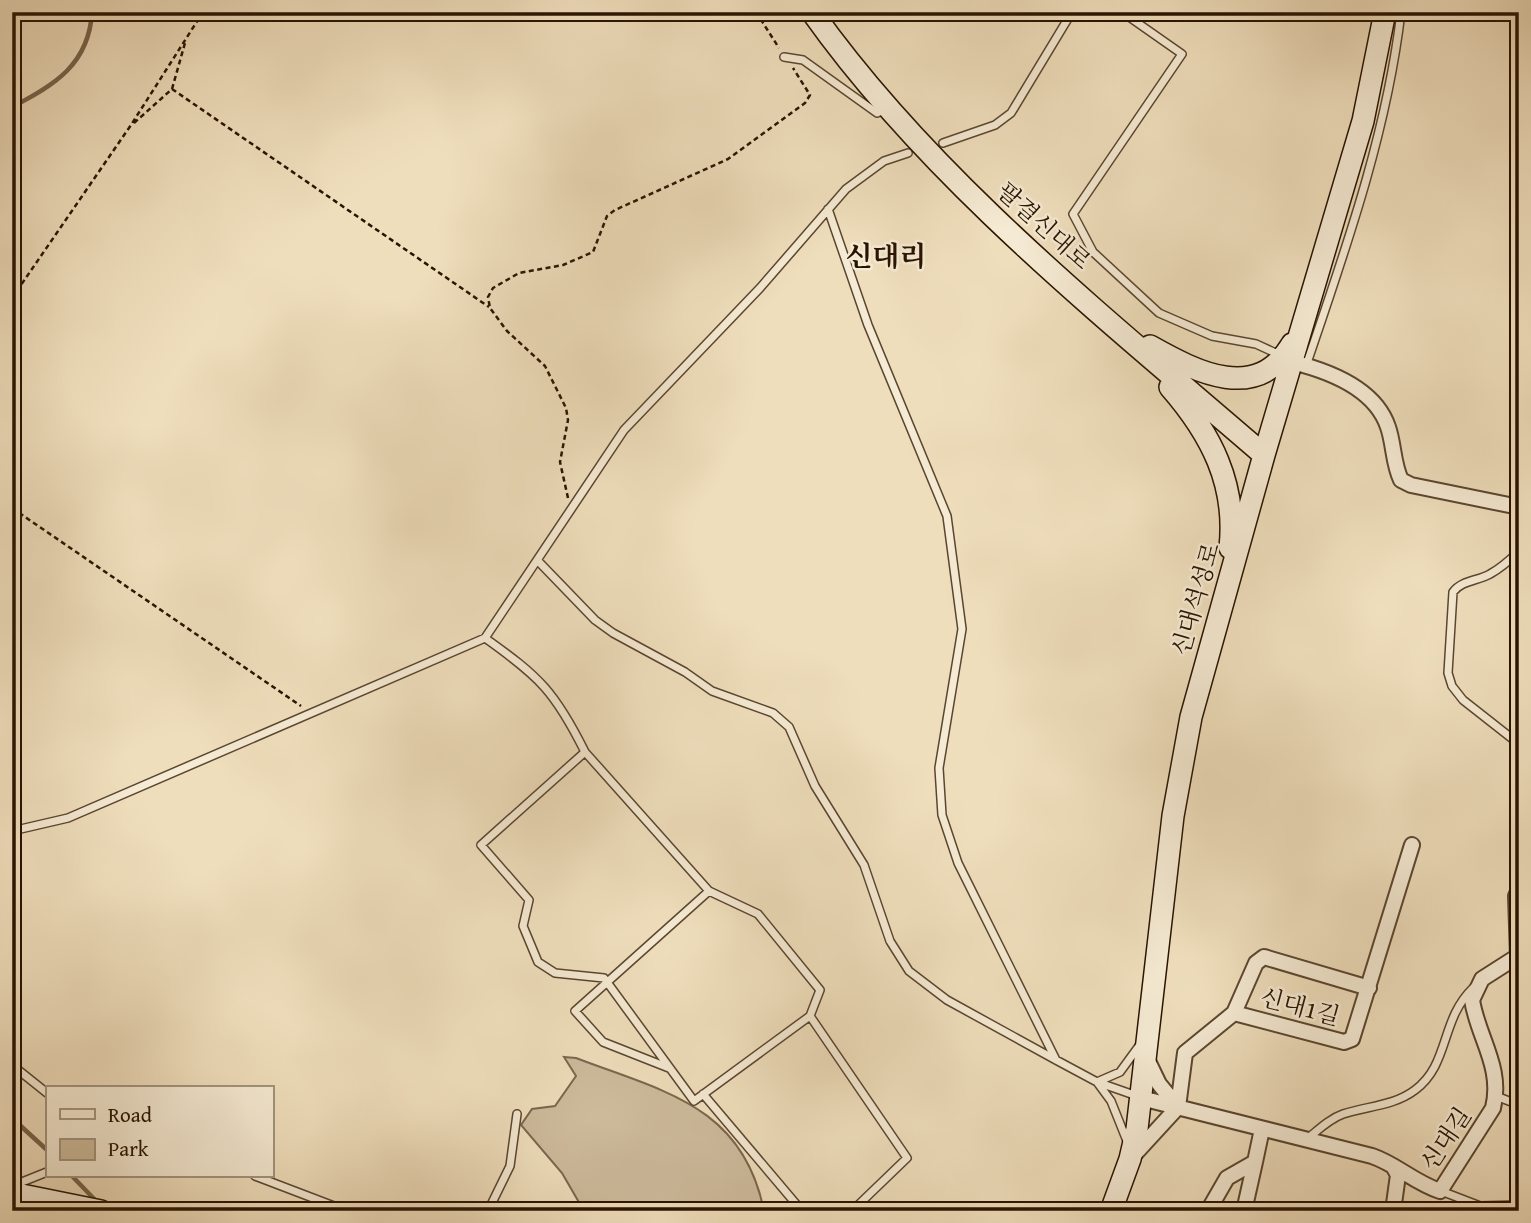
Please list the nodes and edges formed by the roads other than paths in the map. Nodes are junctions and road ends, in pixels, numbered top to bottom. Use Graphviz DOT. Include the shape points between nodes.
graph roads {
  1 [pos="812,12"];
  2 [pos="1072,12"];
  3 [pos="1122,12"];
  4 [pos="1385,12"];
  5 [pos="1401,12"];
  6 [pos="784,57"];
  7 [pos="887,108"];
  8 [pos="943,143"];
  9 [pos="908,153"];
  10 [pos="828,209"];
  11 [pos="1117,328"];
  12 [pos="1294,362"];
  13 [pos="1264,455"];
  14 [pos="1519,507"];
  15 [pos="1519,551"];
  16 [pos="539,562"];
  17 [pos="1225,593"];
  18 [pos="485,638"];
  19 [pos="1519,744"];
  20 [pos="585,752"];
  21 [pos="12,831"];
  22 [pos="1412,845"];
  23 [pos="1519,890"];
  24 [pos="709,891"];
  25 [pos="1518,956"];
  26 [pos="1482,979"];
  27 [pos="607,982"];
  28 [pos="1369,988"];
  29 [pos="1234,1013"];
  30 [pos="810,1016"];
  31 [pos="1149,1026"];
  32 [pos="1146,1054"];
  33 [pos="1056,1060"];
  34 [pos="12,1065"];
  35 [pos="670,1068"];
  36 [pos="1097,1082"];
  37 [pos="46,1092"];
  38 [pos="703,1094"];
  39 [pos="1496,1096"];
  40 [pos="1141,1098"];
  41 [pos="1519,1105"];
  42 [pos="1178,1107"];
  43 [pos="517,1114"];
  44 [pos="1262,1129"];
  45 [pos="1307,1140"];
  46 [pos="1130,1159"];
  47 [pos="1255,1162"];
  48 [pos="1393,1166"];
  49 [pos="46,1172"];
  50 [pos="260,1178"];
  51 [pos="12,1186"];
  52 [pos="1440,1191"];
  53 [pos="12,1193"];
  54 [pos="1519,1205"];
  55 [pos="101,1211"];
  56 [pos="347,1211"];
  57 [pos="488,1211"];
  58 [pos="802,1211"];
  59 [pos="852,1211"];
  60 [pos="1111,1211"];
  61 [pos="1208,1211"];
  62 [pos="1244,1211"];
  63 [pos="1393,1211"];
  1 -- 7 [label="main road, 팔결신대로"];
  2 -- 8 [label="lane" via="1011,113 995,125"];
  3 -- 12 [label="lane" via="1182,54 1073,214 1093,252 1159,313 1212,336 1256,344"];
  4 -- 12 [label="main road, 신대석성로" via="1363,121"];
  5 -- 12 [label="lane" via="1390,89 1348,236"];
  6 -- 7 [label="lane" via="803,60 877,113"];
  7 -- 11 [label="main road, 팔결신대로" via="977,200"];
  9 -- 10 [label="lane" via="866,172"];
  10 -- 16 [label="lane" via="760,288 624,429"];
  10 -- 33 [label="lane" via="868,326 947,516 951,537 962,629 939,768 942,815 958,863"];
  11 -- 12 [label="main road" via="1192,366 1242,379"];
  11 -- 13 [label="main road, 팔결신대로"];
  11 -- 17 [label="main road" via="1183,402 1217,456 1231,508"];
  12 -- 13 [label="main road, 신대석성로"];
  12 -- 14 [label="street" via="1342,379 1381,411 1401,480"];
  13 -- 17 [label="main road, 신대석성로"];
  15 -- 19 [label="lane" via="1501,567 1453,592 1448,673 1463,700"];
  16 -- 18 [label="lane"];
  16 -- 33 [label="lane" via="613,633 712,691 783,720 814,786 864,864 898,958 947,1000"];
  17 -- 31 [label="main road, 신대석성로" via="1180,770"];
  18 -- 20 [label="lane" via="538,677 567,716"];
  18 -- 21 [label="lane" via="68,818"];
  20 -- 24 [label="lane"];
  20 -- 27 [label="lane" via="481,845 529,900 523,926 538,962 555,973"];
  22 -- 28 [label="street, 신대1길"];
  23 -- 25 [label="street"];
  24 -- 27 [label="lane"];
  24 -- 30 [label="lane" via="758,914 820,990"];
  25 -- 26 [label="street"];
  26 -- 39 [label="street, 신대길" via="1472,1000 1492,1057"];
  26 -- 45 [label="lane" via="1455,1010 1435,1069 1414,1091 1340,1115"];
  27 -- 35 [label="lane"];
  27 -- 35 [label="lane" via="575,1011 603,1042"];
  28 -- 29 [label="street" via="1264,957 1256,963"];
  28 -- 29 [label="street, 신대1길" via="1352,1039 1344,1042"];
  29 -- 42 [label="street, 신대1길" via="1185,1053"];
  30 -- 38 [label="lane"];
  30 -- 59 [label="lane" via="907,1158"];
  31 -- 32 [label="main road, 신대석성로"];
  31 -- 36 [label="lane" via="1129,1063"];
  32 -- 40 [label="main road, 신대석성로"];
  32 -- 42 [label="street" via="1158,1084"];
  33 -- 36 [label="lane"];
  34 -- 37 [label="lane"];
  35 -- 38 [label="lane" via="694,1101"];
  36 -- 40 [label="lane"];
  36 -- 46 [label="lane" via="1119,1118"];
  38 -- 58 [label="lane"];
  39 -- 41 [label="lane"];
  39 -- 52 [label="street, 신대길" via="1486,1123"];
  40 -- 42 [label="street, 신대길"];
  40 -- 46 [label="main road, 신대석성로"];
  42 -- 44 [label="street, 신대길"];
  42 -- 46 [label="street"];
  43 -- 57 [label="lane" via="510,1166"];
  44 -- 45 [label="street, 신대길"];
  44 -- 47 [label="street"];
  45 -- 48 [label="street, 신대길"];
  46 -- 60 [label="main road, 신대석성로"];
  47 -- 61 [label="street" via="1227,1178"];
  47 -- 62 [label="street"];
  48 -- 52 [label="street, 신대길"];
  48 -- 63 [label="street" via="1398,1175"];
  49 -- 51 [label="lane"];
  50 -- 56 [label="lane"];
  52 -- 54 [label="lane" via="1480,1206"];
  53 -- 55 [label="main road"];
}
